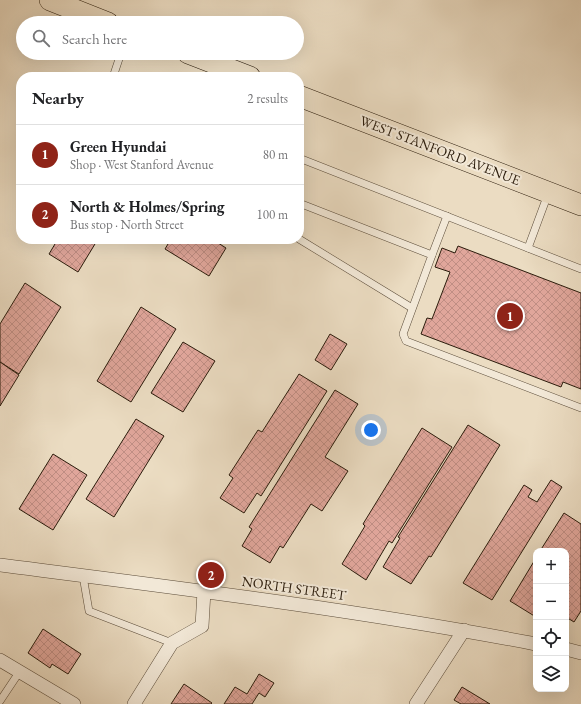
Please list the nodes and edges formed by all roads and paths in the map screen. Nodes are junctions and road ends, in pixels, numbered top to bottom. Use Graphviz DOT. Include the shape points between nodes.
graph roads {
  1 [pos="50,0"];
  2 [pos="90,16"];
  3 [pos="119,60"];
  4 [pos="206,60"];
  5 [pos="115,72"];
  6 [pos="237,72"];
  7 [pos="304,98"];
  8 [pos="304,160"];
  9 [pos="549,192"];
  10 [pos="304,205"];
  11 [pos="581,205"];
  12 [pos="447,216"];
  13 [pos="304,242"];
  14 [pos="528,248"];
  15 [pos="432,255"];
  16 [pos="581,269"];
  17 [pos="412,308"];
  18 [pos="581,408"];
  19 [pos="0,565"];
  20 [pos="84,576"];
  21 [pos="204,591"];
  22 [pos="464,630"];
  23 [pos="172,643"];
  24 [pos="533,643"];
  25 [pos="569,650"];
  26 [pos="581,653"];
  27 [pos="0,660"];
  28 [pos="20,671"];
  29 [pos="0,701"];
  30 [pos="74,704"];
  31 [pos="134,704"];
  32 [pos="416,704"];
  1 -- 2 [label="main road"];
  3 -- 5 [label="lane"];
  4 -- 6 [label="main road"];
  7 -- 9 [label="main road, WEST STANFORD AVENUE"];
  8 -- 12 [label="lane"];
  9 -- 11 [label="main road, WEST STANFORD AVENUE"];
  9 -- 14 [label="lane"];
  10 -- 15 [label="lane"];
  12 -- 14 [label="lane"];
  12 -- 15 [label="lane"];
  13 -- 17 [label="lane"];
  14 -- 16 [label="lane"];
  15 -- 17 [label="lane"];
  17 -- 18 [label="lane" via="403,334 406,341"];
  19 -- 20 [label="street, NORTH STREET"];
  20 -- 21 [label="street, NORTH STREET"];
  20 -- 23 [label="lane" via="89,611"];
  21 -- 22 [label="street, NORTH STREET"];
  21 -- 23 [label="street" via="202,626"];
  22 -- 24 [label="street, NORTH STREET"];
  22 -- 32 [label="street"];
  23 -- 31 [label="street"];
  25 -- 26 [label="street"];
  27 -- 28 [label="street"];
  28 -- 29 [label="lane"];
  28 -- 30 [label="street"];
}
